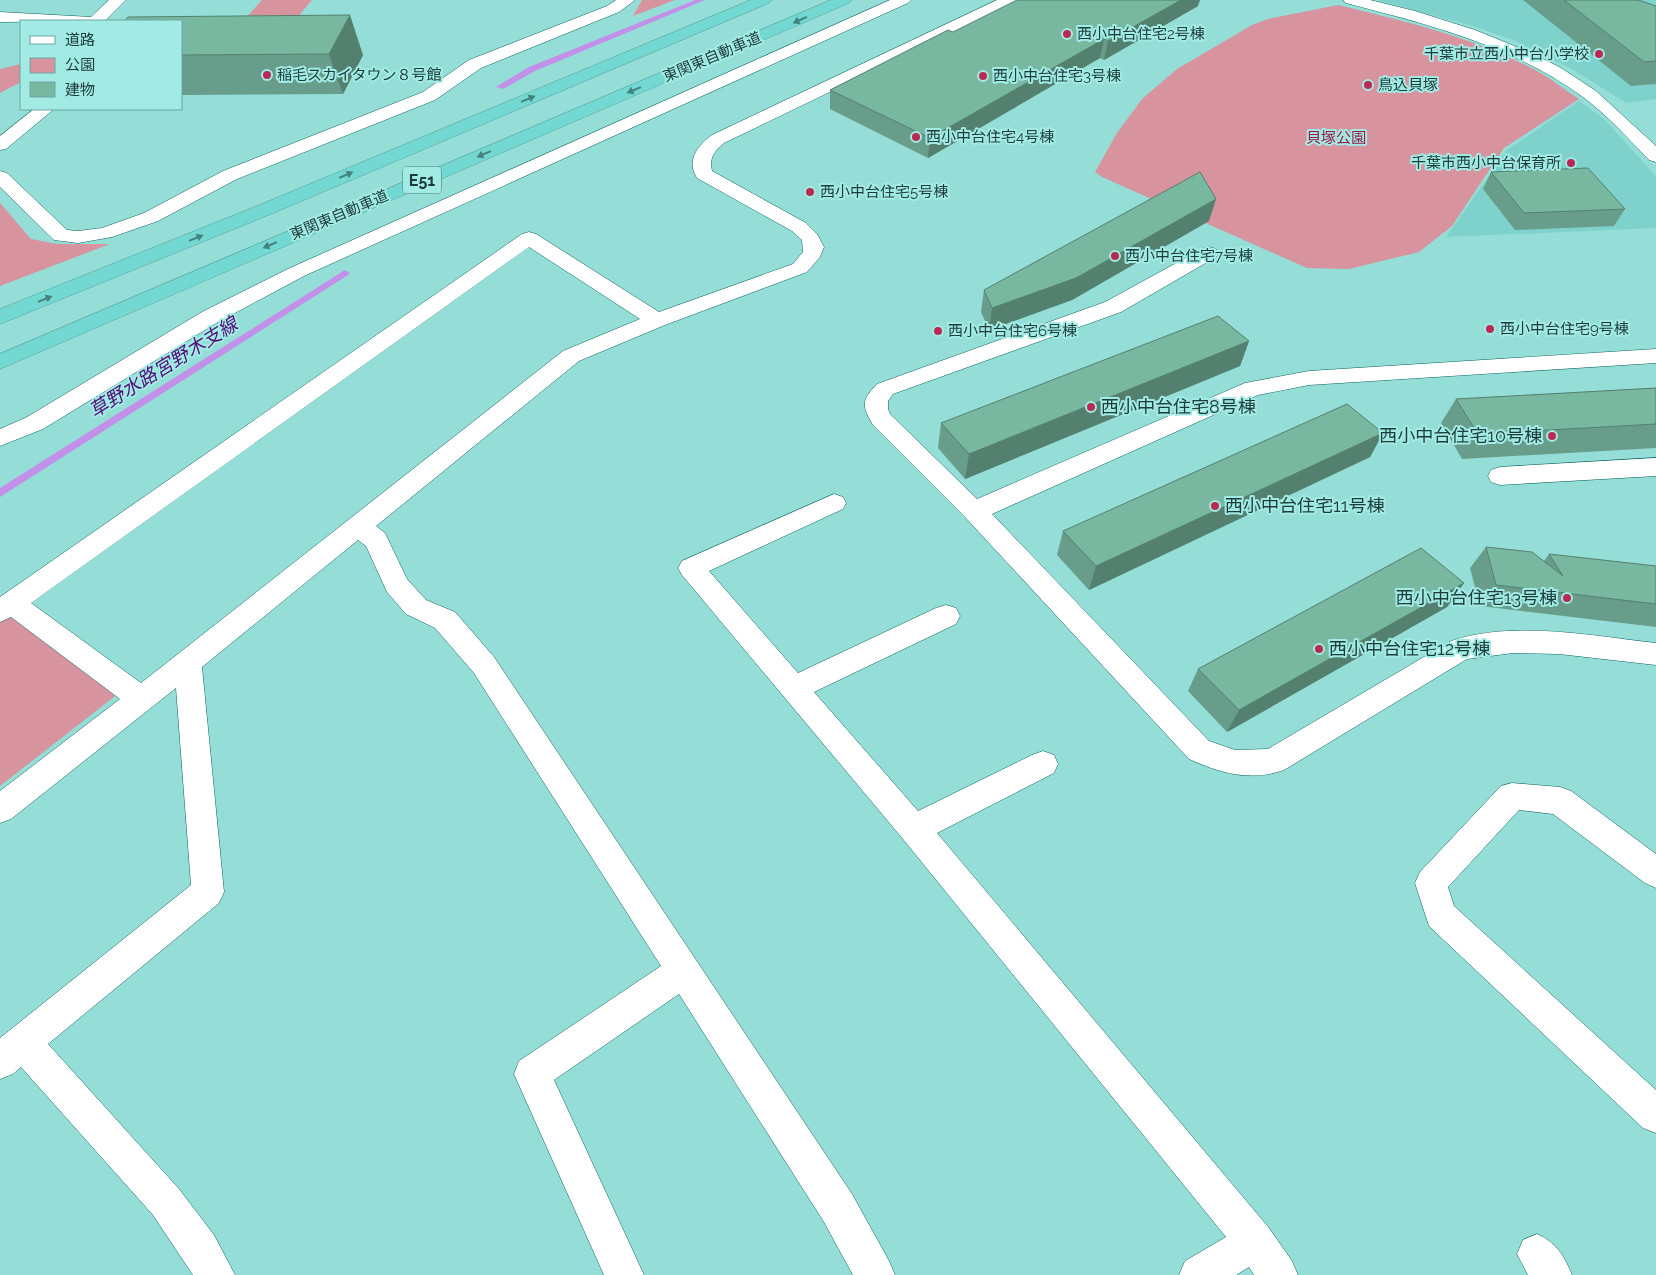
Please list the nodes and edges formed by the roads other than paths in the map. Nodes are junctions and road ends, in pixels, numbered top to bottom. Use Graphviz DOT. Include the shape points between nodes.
graph roads {
  1 [pos="118,0"];
  2 [pos="627,0"];
  3 [pos="764,0"];
  4 [pos="844,0"];
  5 [pos="903,0"];
  6 [pos="1009,0"];
  7 [pos="1352,0"];
  8 [pos="0,17"];
  9 [pos="68,20"];
  10 [pos="97,20"];
  11 [pos="44,110"];
  12 [pos="0,145"];
  13 [pos="1656,156"];
  14 [pos="0,177"];
  15 [pos="1209,253"];
  16 [pos="0,317"];
  17 [pos="657,320"];
  18 [pos="1656,356"];
  19 [pos="0,362"];
  20 [pos="0,438"];
  21 [pos="1656,466"];
  22 [pos="1500,476"];
  23 [pos="834,502"];
  24 [pos="974,512"];
  25 [pos="358,527"];
  26 [pos="5,607"];
  27 [pos="946,616"];
  28 [pos="1656,654"];
  29 [pos="188,663"];
  30 [pos="794,688"];
  31 [pos="141,699"];
  32 [pos="1043,764"];
  33 [pos="0,809"];
  34 [pos="914,829"];
  35 [pos="1656,873"];
  36 [pos="684,970"];
  37 [pos="11,1051"];
  38 [pos="1656,1115"];
  39 [pos="1255,1242"];
  40 [pos="215,1275"];
  41 [pos="624,1275"];
  42 [pos="875,1275"];
  43 [pos="1199,1275"];
  44 [pos="1278,1275"];
  1 -- 10 [label="street"];
  2 -- 14 [label="street" via="613,9 475,64 429,96 304,148 230,174 151,217 105,233 61,236"];
  16 -- 3 [label="highway, 東関東自動車道 / E51, one-way"];
  4 -- 19 [label="highway, 東関東自動車道 / E51, one-way"];
  5 -- 20 [label="street" via="297,272 210,317 35,422"];
  6 -- 17 [label="street" via="708,146 700,165 704,174 799,227 810,236 814,247 812,257 800,268"];
  7 -- 13 [label="street" via="1440,24 1506,48 1549,69 1609,110"];
  8 -- 9 [label="street"];
  11 -- 12 [label="street"];
  15 -- 24 [label="street" via="1113,307 885,389 876,399 881,419"];
  17 -- 25 [label="street" via="571,356"];
  17 -- 26 [label="street" via="529,238"];
  18 -- 24 [label="street" via="1309,378 1252,388"];
  21 -- 22 [label="street"];
  23 -- 30 [label="street" via="691,568"];
  24 -- 28 [label="street" via="1199,750 1224,762 1249,765 1272,761 1461,649 1513,642 1559,643"];
  25 -- 29 [label="street"];
  25 -- 36 [label="street" via="376,540 396,584 416,607 445,620 484,664"];
  26 -- 31 [label="street"];
  27 -- 30 [label="street"];
  29 -- 31 [label="street"];
  29 -- 37 [label="street" via="208,892"];
  30 -- 34 [label="street"];
  31 -- 33 [label="street"];
  32 -- 34 [label="street"];
  34 -- 39 [label="street"];
  35 -- 38 [label="street" via="1560,802 1512,796 1431,883 1441,915"];
  36 -- 41 [label="street" via="532,1074"];
  36 -- 42 [label="street" via="838,1208"];
  37 -- 40 [label="street" via="166,1202 200,1248"];
  39 -- 43 [label="street"];
  39 -- 44 [label="street"];
}
